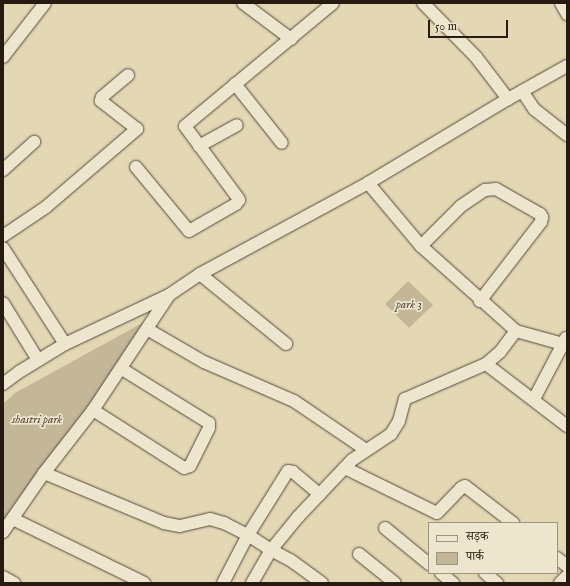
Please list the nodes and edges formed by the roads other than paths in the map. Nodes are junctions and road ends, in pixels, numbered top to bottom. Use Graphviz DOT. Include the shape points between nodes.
graph roads {
  1 [pos="45,3"];
  2 [pos="243,3"];
  3 [pos="333,3"];
  4 [pos="423,3"];
  5 [pos="561,3"];
  6 [pos="567,14"];
  7 [pos="291,39"];
  8 [pos="3,57"];
  9 [pos="567,66"];
  10 [pos="128,75"];
  11 [pos="235,84"];
  12 [pos="522,91"];
  13 [pos="508,98"];
  14 [pos="237,125"];
  15 [pos="567,135"];
  16 [pos="34,142"];
  17 [pos="282,144"];
  18 [pos="199,146"];
  19 [pos="136,166"];
  20 [pos="3,170"];
  21 [pos="368,183"];
  22 [pos="3,236"];
  23 [pos="421,246"];
  24 [pos="3,248"];
  25 [pos="200,274"];
  26 [pos="169,295"];
  27 [pos="480,301"];
  28 [pos="3,303"];
  29 [pos="148,329"];
  30 [pos="516,331"];
  31 [pos="565,340"];
  32 [pos="65,344"];
  33 [pos="286,344"];
  34 [pos="38,360"];
  35 [pos="486,364"];
  36 [pos="122,369"];
  37 [pos="3,383"];
  38 [pos="534,399"];
  39 [pos="93,410"];
  40 [pos="567,426"];
  41 [pos="366,450"];
  42 [pos="345,468"];
  43 [pos="44,473"];
  44 [pos="320,494"];
  45 [pos="13,519"];
  46 [pos="512,522"];
  47 [pos="385,528"];
  48 [pos="3,532"];
  49 [pos="248,535"];
  50 [pos="271,550"];
  51 [pos="359,554"];
  52 [pos="558,559"];
  53 [pos="428,563"];
  54 [pos="567,566"];
  55 [pos="442,574"];
  56 [pos="486,574"];
  57 [pos="567,576"];
  58 [pos="3,577"];
  59 [pos="14,583"];
  60 [pos="144,583"];
  61 [pos="223,583"];
  62 [pos="252,583"];
  63 [pos="322,583"];
  64 [pos="395,583"];
  65 [pos="453,583"];
  66 [pos="497,583"];
  67 [pos="560,583"];
  1 -- 8 [label="street"];
  2 -- 7 [label="street"];
  3 -- 7 [label="street"];
  4 -- 13 [label="street" via="476,57"];
  5 -- 6 [label="street"];
  7 -- 11 [label="street"];
  9 -- 12 [label="street"];
  10 -- 22 [label="street" via="101,101 137,130 46,207"];
  11 -- 17 [label="street"];
  11 -- 18 [label="street" via="185,126"];
  12 -- 13 [label="street"];
  12 -- 15 [label="street" via="534,109"];
  13 -- 21 [label="street"];
  14 -- 18 [label="street"];
  16 -- 20 [label="street"];
  18 -- 19 [label="street" via="239,200 193,231 185,228"];
  21 -- 23 [label="street"];
  21 -- 25 [label="street"];
  23 -- 27 [label="street"];
  23 -- 27 [label="street" via="461,206 485,190 496,189 540,214 541,222"];
  24 -- 32 [label="street"];
  25 -- 26 [label="street"];
  25 -- 33 [label="street"];
  26 -- 29 [label="street"];
  26 -- 32 [label="street"];
  27 -- 30 [label="street"];
  28 -- 34 [label="street"];
  29 -- 36 [label="street"];
  29 -- 41 [label="street" via="204,362 294,401"];
  30 -- 31 [label="street"];
  30 -- 35 [label="street" via="500,352"];
  31 -- 38 [label="street"];
  32 -- 34 [label="street"];
  34 -- 37 [label="street"];
  35 -- 38 [label="street"];
  35 -- 41 [label="street" via="409,397 403,405 396,429"];
  36 -- 39 [label="street"];
  36 -- 39 [label="street" via="209,423 209,428 190,466 184,468"];
  38 -- 40 [label="street"];
  39 -- 43 [label="street"];
  41 -- 42 [label="street"];
  42 -- 44 [label="street"];
  42 -- 46 [label="street" via="437,513 465,486"];
  43 -- 45 [label="street"];
  43 -- 49 [label="street" via="164,523 180,526 210,519"];
  44 -- 49 [label="street" via="293,472 288,471"];
  44 -- 50 [label="street"];
  45 -- 48 [label="street"];
  45 -- 60 [label="street"];
  47 -- 53 [label="street"];
  49 -- 50 [label="street"];
  49 -- 61 [label="street"];
  50 -- 62 [label="street"];
  50 -- 63 [label="street"];
  51 -- 64 [label="street"];
  52 -- 54 [label="street"];
  55 -- 65 [label="street"];
  56 -- 66 [label="street"];
  57 -- 67 [label="street"];
  58 -- 59 [label="street"];
}
